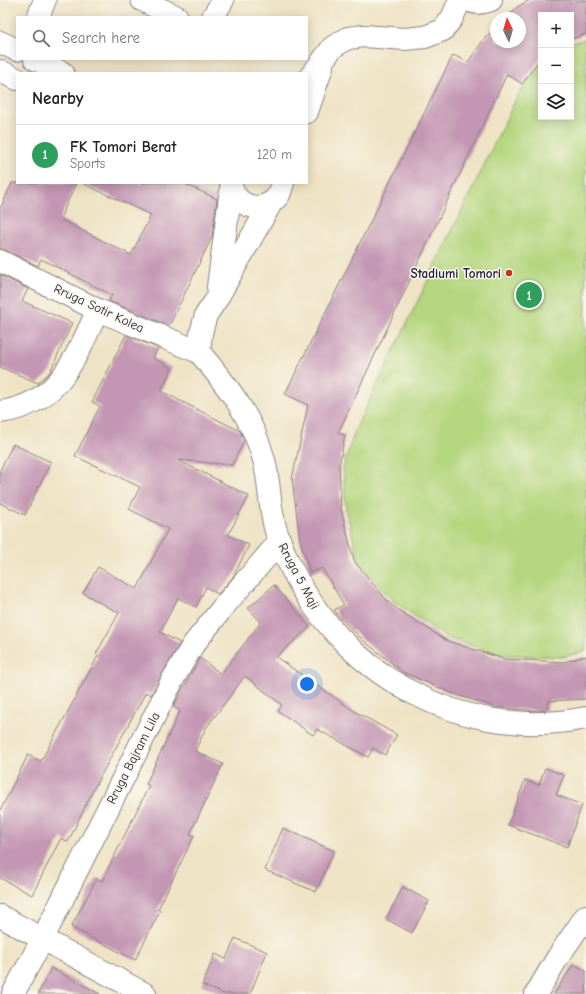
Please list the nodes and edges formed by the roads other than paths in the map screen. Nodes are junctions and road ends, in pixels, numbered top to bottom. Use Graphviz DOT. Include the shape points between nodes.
graph roads {
  1 [pos="45,0"];
  2 [pos="142,0"];
  3 [pos="223,0"];
  4 [pos="460,0"];
  5 [pos="468,0"];
  6 [pos="491,0"];
  7 [pos="38,16"];
  8 [pos="175,16"];
  9 [pos="214,16"];
  10 [pos="0,42"];
  11 [pos="16,50"];
  12 [pos="325,56"];
  13 [pos="37,60"];
  14 [pos="0,71"];
  15 [pos="61,72"];
  16 [pos="16,79"];
  17 [pos="308,80"];
  18 [pos="308,109"];
  19 [pos="283,184"];
  20 [pos="231,186"];
  21 [pos="271,203"];
  22 [pos="0,261"];
  23 [pos="216,300"];
  24 [pos="98,310"];
  25 [pos="199,352"];
  26 [pos="0,412"];
  27 [pos="280,541"];
  28 [pos="586,718"];
  29 [pos="0,916"];
  30 [pos="586,916"];
  31 [pos="42,940"];
  32 [pos="13,994"];
  33 [pos="144,994"];
  34 [pos="536,994"];
  1 -- 7 [label="street"];
  2 -- 8 [label="street"];
  3 -- 9 [label="street"];
  4 -- 12 [label="street" via="443,30 425,37 405,39 364,36 348,38 333,47"];
  5 -- 6 [label="street" via="483,3"];
  10 -- 11 [label="street"];
  12 -- 17 [label="street"];
  12 -- 18 [label="street"];
  13 -- 15 [label="street"];
  14 -- 16 [label="street"];
  19 -- 21 [label="street" via="279,195"];
  20 -- 21 [label="street" via="238,199 248,206 259,207"];
  20 -- 23 [label="street"];
  21 -- 23 [label="street"];
  22 -- 24 [label="street, Rruga Sotir Kolea"];
  23 -- 25 [label="street" via="206,314"];
  24 -- 25 [label="street, Rruga Sotir Kolea"];
  24 -- 26 [label="street" via="61,380 46,394 29,404"];
  25 -- 27 [label="street, Rruga 5 Maji" via="239,404 255,435 264,460"];
  27 -- 28 [label="street, Rruga 5 Maji" via="303,591 340,640 363,661 413,694 455,711 488,719 542,723"];
  27 -- 31 [label="street, Rruga Bajram Lila" via="224,606 173,678"];
  29 -- 31 [label="street"];
  30 -- 34 [label="street"];
  31 -- 32 [label="street, Rruga Bajram Lila"];
  31 -- 33 [label="street"];
}
